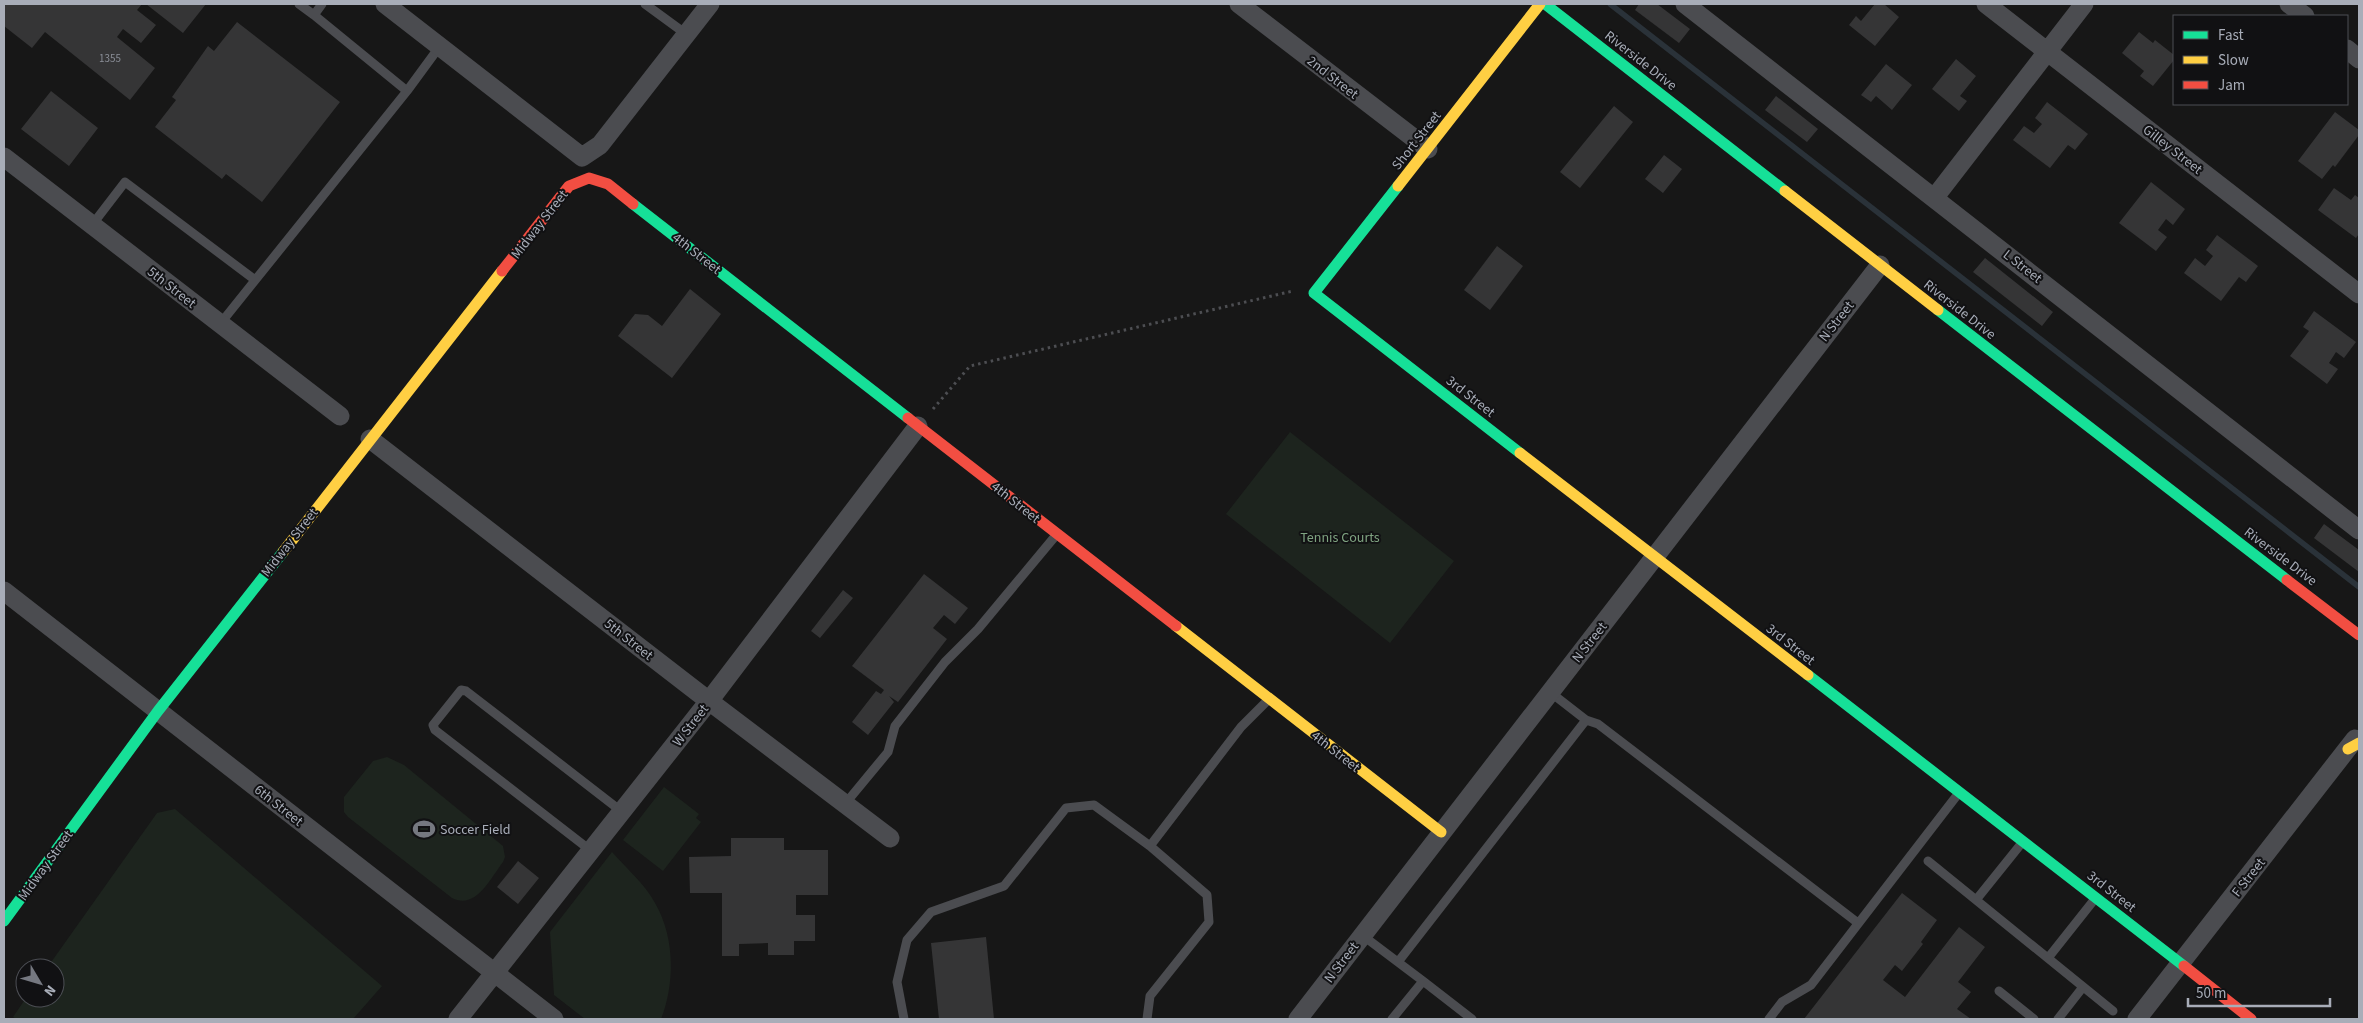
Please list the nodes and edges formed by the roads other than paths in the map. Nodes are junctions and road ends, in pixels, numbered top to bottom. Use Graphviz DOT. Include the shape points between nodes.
graph roads {
  1 [pos="299,4"];
  2 [pos="322,4"];
  3 [pos="385,4"];
  4 [pos="645,4"];
  5 [pos="710,4"];
  6 [pos="1239,4"];
  7 [pos="1540,4"];
  8 [pos="1545,4"];
  9 [pos="1685,4"];
  10 [pos="1986,4"];
  11 [pos="2084,4"];
  12 [pos="2289,4"];
  13 [pos="314,15"];
  14 [pos="2304,15"];
  15 [pos="686,34"];
  16 [pos="440,46"];
  17 [pos="2048,52"];
  18 [pos="407,91"];
  19 [pos="1428,149"];
  20 [pos="4,157"];
  21 [pos="589,178"];
  22 [pos="1935,197"];
  23 [pos="92,225"];
  24 [pos="1880,265"];
  25 [pos="255,280"];
  26 [pos="1314,293"];
  27 [pos="2359,294"];
  28 [pos="220,324"];
  29 [pos="340,416"];
  30 [pos="918,426"];
  31 [pos="370,439"];
  32 [pos="2359,530"];
  33 [pos="1057,534"];
  34 [pos="1654,558"];
  35 [pos="4,591"];
  36 [pos="2359,635"];
  37 [pos="1550,692"];
  38 [pos="1269,699"];
  39 [pos="709,701"];
  40 [pos="158,711"];
  41 [pos="1586,720"];
  42 [pos="2356,742"];
  43 [pos="1959,792"];
  44 [pos="845,804"];
  45 [pos="621,811"];
  46 [pos="1441,832"];
  47 [pos="890,838"];
  48 [pos="2023,842"];
  49 [pos="1150,846"];
  50 [pos="590,850"];
  51 [pos="1928,861"];
  52 [pos="2096,898"];
  53 [pos="1976,900"];
  54 [pos="4,921"];
  55 [pos="1858,923"];
  56 [pos="1362,934"];
  57 [pos="2048,958"];
  58 [pos="1398,962"];
  59 [pos="2180,962"];
  60 [pos="493,972"];
  61 [pos="1422,981"];
  62 [pos="2083,987"];
  63 [pos="1998,991"];
  64 [pos="2113,1011"];
  65 [pos="458,1019"];
  66 [pos="554,1019"];
  67 [pos="904,1019"];
  68 [pos="1147,1019"];
  69 [pos="1298,1019"];
  70 [pos="1392,1019"];
  71 [pos="1472,1019"];
  72 [pos="1769,1019"];
  73 [pos="2034,1019"];
  74 [pos="2058,1019"];
  75 [pos="2137,1019"];
  76 [pos="2251,1019"];
  1 -- 13 [label="lane"];
  2 -- 13 [label="lane"];
  3 -- 16 [label="street"];
  4 -- 15 [label="lane"];
  5 -- 15 [label="street"];
  6 -- 19 [label="street, 2nd Street"];
  7 -- 19 [label="street, Short Street"];
  8 -- 24 [label="street, Riverside Drive"];
  9 -- 22 [label="street, L Street"];
  10 -- 17 [label="street, Gilley Street"];
  11 -- 17 [label="street"];
  12 -- 14 [label="street"];
  13 -- 18 [label="lane"];
  15 -- 16 [label="street" via="600,145 582,156"];
  16 -- 18 [label="lane"];
  17 -- 22 [label="street"];
  17 -- 27 [label="street, Gilley Street"];
  18 -- 25 [label="lane"];
  19 -- 26 [label="street, Short Street"];
  20 -- 23 [label="street, 5th Street"];
  21 -- 30 [label="street, 4th Street" via="608,184"];
  21 -- 31 [label="street, Midway Street" via="569,186"];
  22 -- 32 [label="street, L Street"];
  23 -- 25 [label="lane" via="125,182"];
  23 -- 28 [label="street, 5th Street"];
  24 -- 34 [label="street, N Street"];
  24 -- 36 [label="street, Riverside Drive"];
  25 -- 28 [label="lane"];
  26 -- 34 [label="street, 3rd Street"];
  28 -- 29 [label="street, 5th Street"];
  30 -- 33 [label="street, 4th Street"];
  30 -- 39 [label="street, W Street"];
  31 -- 39 [label="street, 5th Street"];
  31 -- 40 [label="street, Midway Street"];
  33 -- 38 [label="street, 4th Street"];
  33 -- 44 [label="lane" via="895,726 888,752"];
  34 -- 37 [label="street, N Street"];
  34 -- 43 [label="street, 3rd Street"];
  35 -- 40 [label="street, 6th Street"];
  37 -- 41 [label="lane"];
  37 -- 46 [label="street, N Street"];
  38 -- 46 [label="street, 4th Street"];
  38 -- 49 [label="lane" via="1241,728"];
  39 -- 44 [label="street, 5th Street"];
  39 -- 45 [label="street, W Street"];
  40 -- 54 [label="street, Midway Street"];
  40 -- 60 [label="street, 6th Street"];
  41 -- 55 [label="lane" via="1598,724"];
  41 -- 58 [label="lane"];
  42 -- 59 [label="street, F Street"];
  43 -- 48 [label="street, 3rd Street"];
  43 -- 55 [label="lane"];
  44 -- 47 [label="street, 5th Street"];
  45 -- 50 [label="street, W Street"];
  45 -- 50 [label="lane" via="466,691 461,690 433,725 435,730"];
  46 -- 56 [label="street, N Street"];
  48 -- 52 [label="street, 3rd Street"];
  48 -- 53 [label="lane"];
  49 -- 67 [label="lane" via="1094,805 1066,808 1004,886 931,912 907,940 897,982"];
  49 -- 68 [label="lane" via="1207,895 1209,922 1150,996"];
  50 -- 60 [label="street, W Street"];
  51 -- 53 [label="lane"];
  52 -- 57 [label="lane"];
  52 -- 59 [label="street, 3rd Street"];
  53 -- 57 [label="lane"];
  55 -- 72 [label="lane" via="1811,985 1782,1002"];
  56 -- 58 [label="lane"];
  56 -- 69 [label="street, N Street"];
  57 -- 62 [label="lane"];
  58 -- 61 [label="lane"];
  59 -- 75 [label="street, F Street"];
  59 -- 76 [label="street, 3rd Street"];
  60 -- 65 [label="street, W Street"];
  60 -- 66 [label="street, 6th Street"];
  61 -- 70 [label="lane"];
  61 -- 71 [label="lane"];
  62 -- 64 [label="lane"];
  62 -- 74 [label="lane"];
  63 -- 73 [label="lane"];
}
